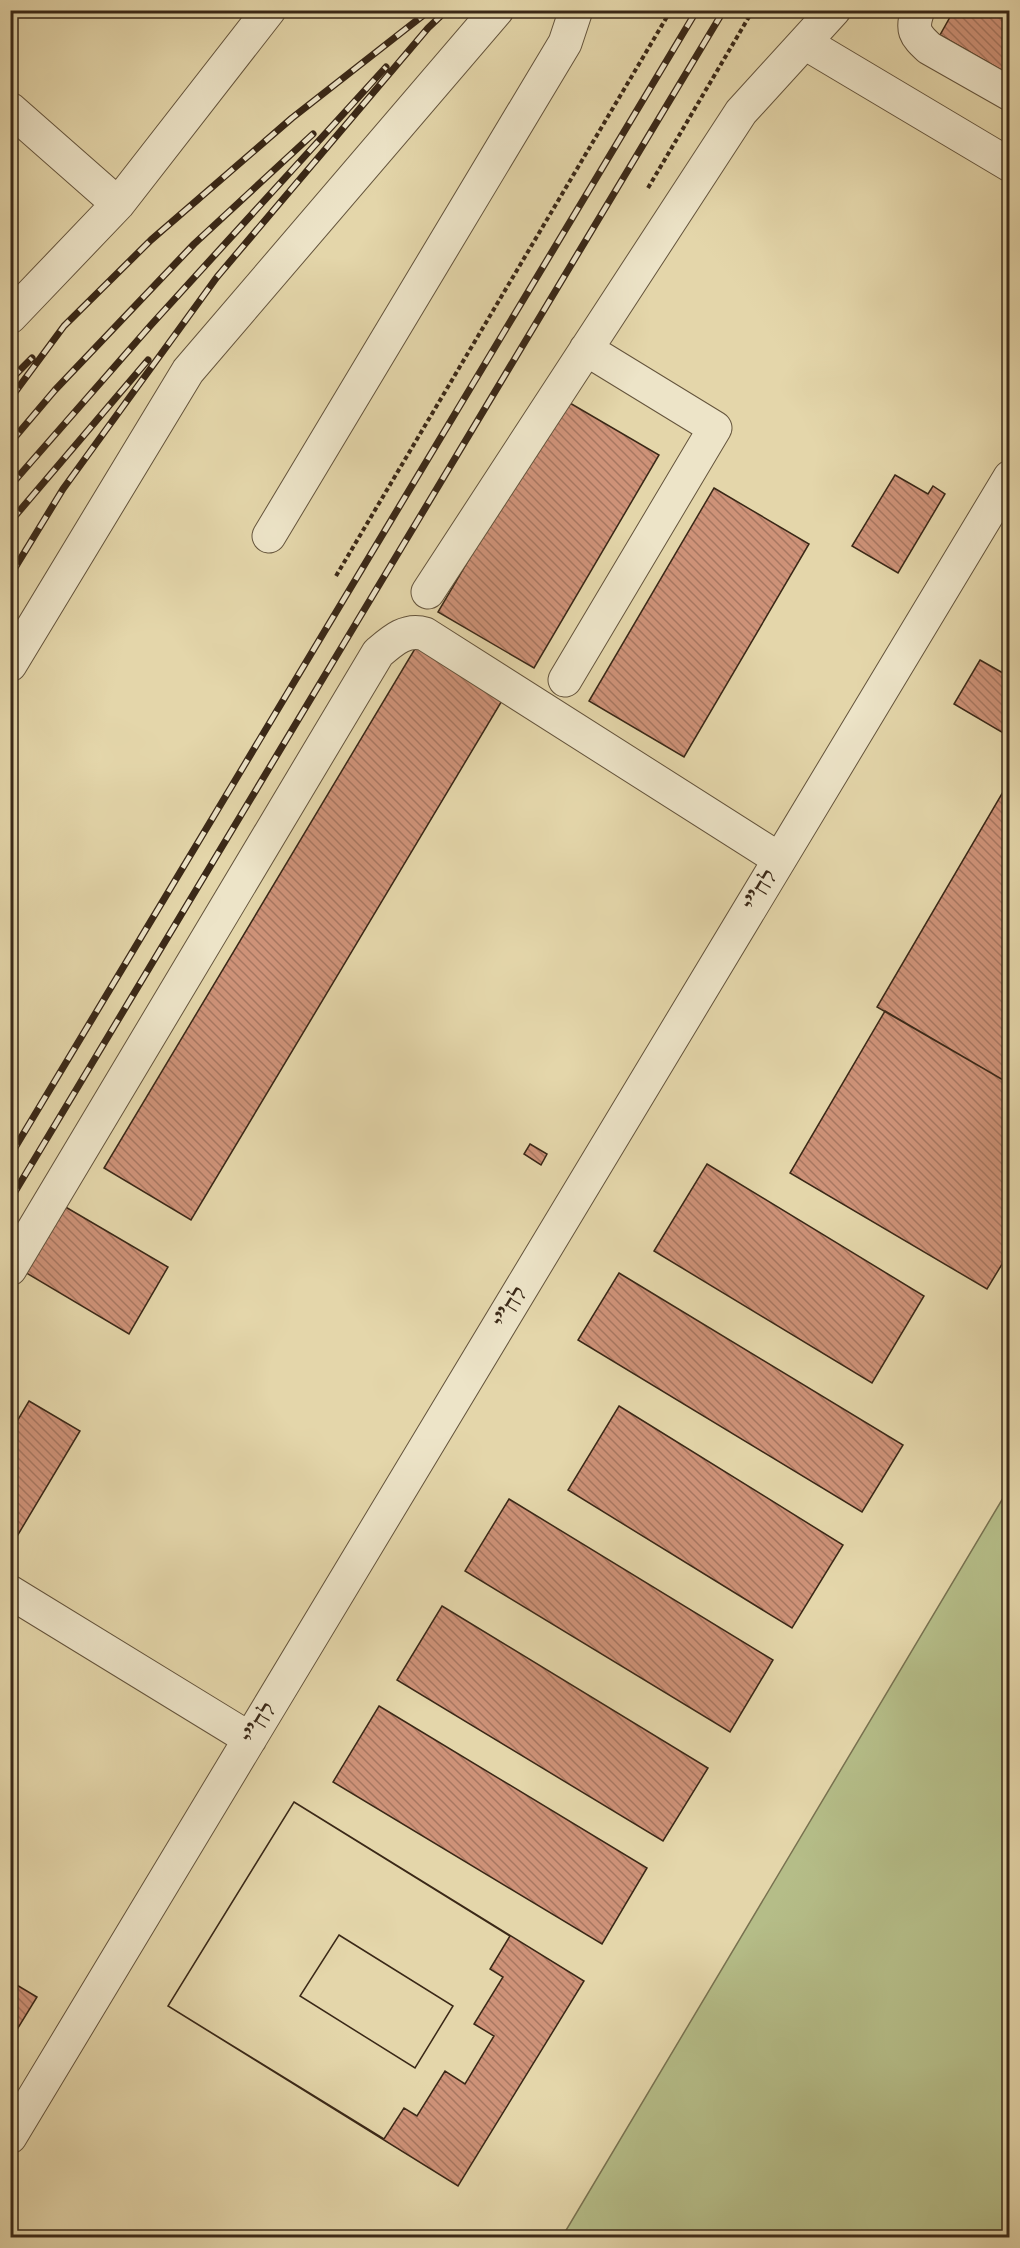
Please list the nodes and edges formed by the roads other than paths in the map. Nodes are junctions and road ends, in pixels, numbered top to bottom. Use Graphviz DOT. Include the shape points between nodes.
graph roads {
  1 [pos="269,10"];
  2 [pos="497,10"];
  3 [pos="576,10"];
  4 [pos="834,10"];
  5 [pos="918,10"];
  6 [pos="805,43"];
  7 [pos="1010,94"];
  8 [pos="10,110"];
  9 [pos="1010,165"];
  10 [pos="118,204"];
  11 [pos="10,317"];
  12 [pos="586,348"];
  13 [pos="1010,477"];
  14 [pos="269,536"];
  15 [pos="428,592"];
  16 [pos="10,665"];
  17 [pos="566,680"];
  18 [pos="779,859"];
  19 [pos="10,1269"];
  20 [pos="10,1592"];
  21 [pos="250,1739"];
  22 [pos="10,2137"];
  1 -- 10 [label="street"];
  2 -- 16 [label="street" via="188,371"];
  3 -- 14 [label="street" via="565,43"];
  4 -- 6 [label="street"];
  5 -- 7 [label="street" via="913,25 918,38"];
  6 -- 9 [label="street"];
  6 -- 12 [label="street" via="741,112"];
  8 -- 10 [label="street"];
  10 -- 11 [label="street"];
  12 -- 15 [label="street"];
  12 -- 17 [label="street" via="715,428"];
  13 -- 18 [label="street, לח\"י"];
  18 -- 19 [label="street" via="425,634 405,634 378,653"];
  18 -- 21 [label="street, לח\"י"];
  20 -- 21 [label="street"];
  21 -- 22 [label="street, לח\"י"];
}
